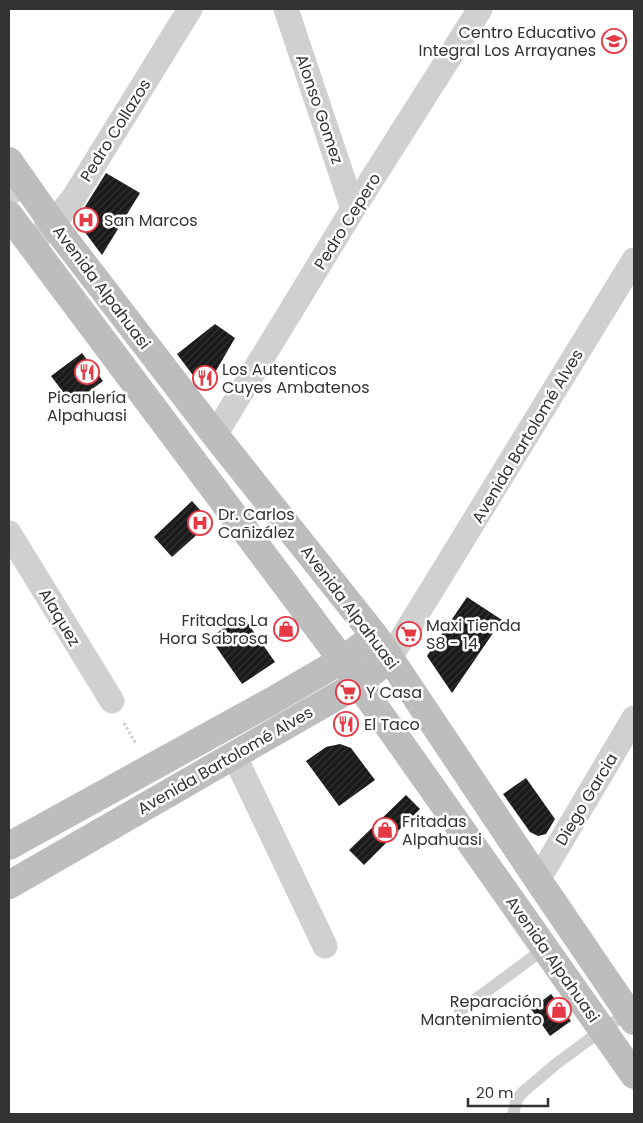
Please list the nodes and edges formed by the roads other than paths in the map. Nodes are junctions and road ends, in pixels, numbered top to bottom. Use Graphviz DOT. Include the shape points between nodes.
graph roads {
  1 [pos="190,9"];
  2 [pos="286,9"];
  3 [pos="480,9"];
  4 [pos="14,179"];
  5 [pos="353,209"];
  6 [pos="9,215"];
  7 [pos="53,224"];
  8 [pos="30,243"];
  9 [pos="634,260"];
  10 [pos="215,435"];
  11 [pos="10,538"];
  12 [pos="383,647"];
  13 [pos="342,660"];
  14 [pos="358,684"];
  15 [pos="112,701"];
  16 [pos="634,718"];
  17 [pos="234,755"];
  18 [pos="9,846"];
  19 [pos="538,880"];
  20 [pos="9,885"];
  21 [pos="325,946"];
  22 [pos="545,948"];
  23 [pos="460,1011"];
  24 [pos="631,1017"];
  25 [pos="602,1030"];
  26 [pos="634,1075"];
  27 [pos="513,1114"];
  1 -- 7 [label="street, Pedro Collazos" via="74,197"];
  2 -- 5 [label="street, Alonso Gomez"];
  3 -- 5 [label="street, Pedro Cepero"];
  4 -- 7 [label="main road, Avenida Alpahuasi"];
  5 -- 10 [label="street, Pedro Cepero"];
  6 -- 8 [label="main road, Avenida Alpahuasi"];
  7 -- 8 [label="street, Pedro Collazos"];
  7 -- 10 [label="main road, Avenida Alpahuasi"];
  8 -- 13 [label="main road, Avenida Alpahuasi"];
  9 -- 12 [label="street, Avenida Bartolomé Alves" via="419,611"];
  10 -- 12 [label="main road, Avenida Alpahuasi"];
  11 -- 15 [label="street, Alaquez"];
  12 -- 13 [label="main road, Avenida Bartolomé Alves"];
  12 -- 14 [label="main road, Avenida Bartolomé Alves"];
  12 -- 19 [label="main road, Avenida Alpahuasi"];
  13 -- 14 [label="main road, Avenida Alpahuasi"];
  13 -- 18 [label="main road, Avenida Bartolomé Alves"];
  14 -- 17 [label="main road, Avenida Bartolomé Alves"];
  14 -- 22 [label="main road, Avenida Alpahuasi"];
  16 -- 19 [label="street, Diego Garcia"];
  17 -- 20 [label="main road, Avenida Bartolomé Alves"];
  17 -- 21 [label="street"];
  19 -- 24 [label="main road, Avenida Alpahuasi"];
  22 -- 23 [label="lane"];
  22 -- 25 [label="main road, Avenida Alpahuasi"];
  24 -- 25 [label="lane"];
  25 -- 26 [label="main road, Avenida Alpahuasi"];
  25 -- 27 [label="lane" via="523,1092 517,1099"];
}
